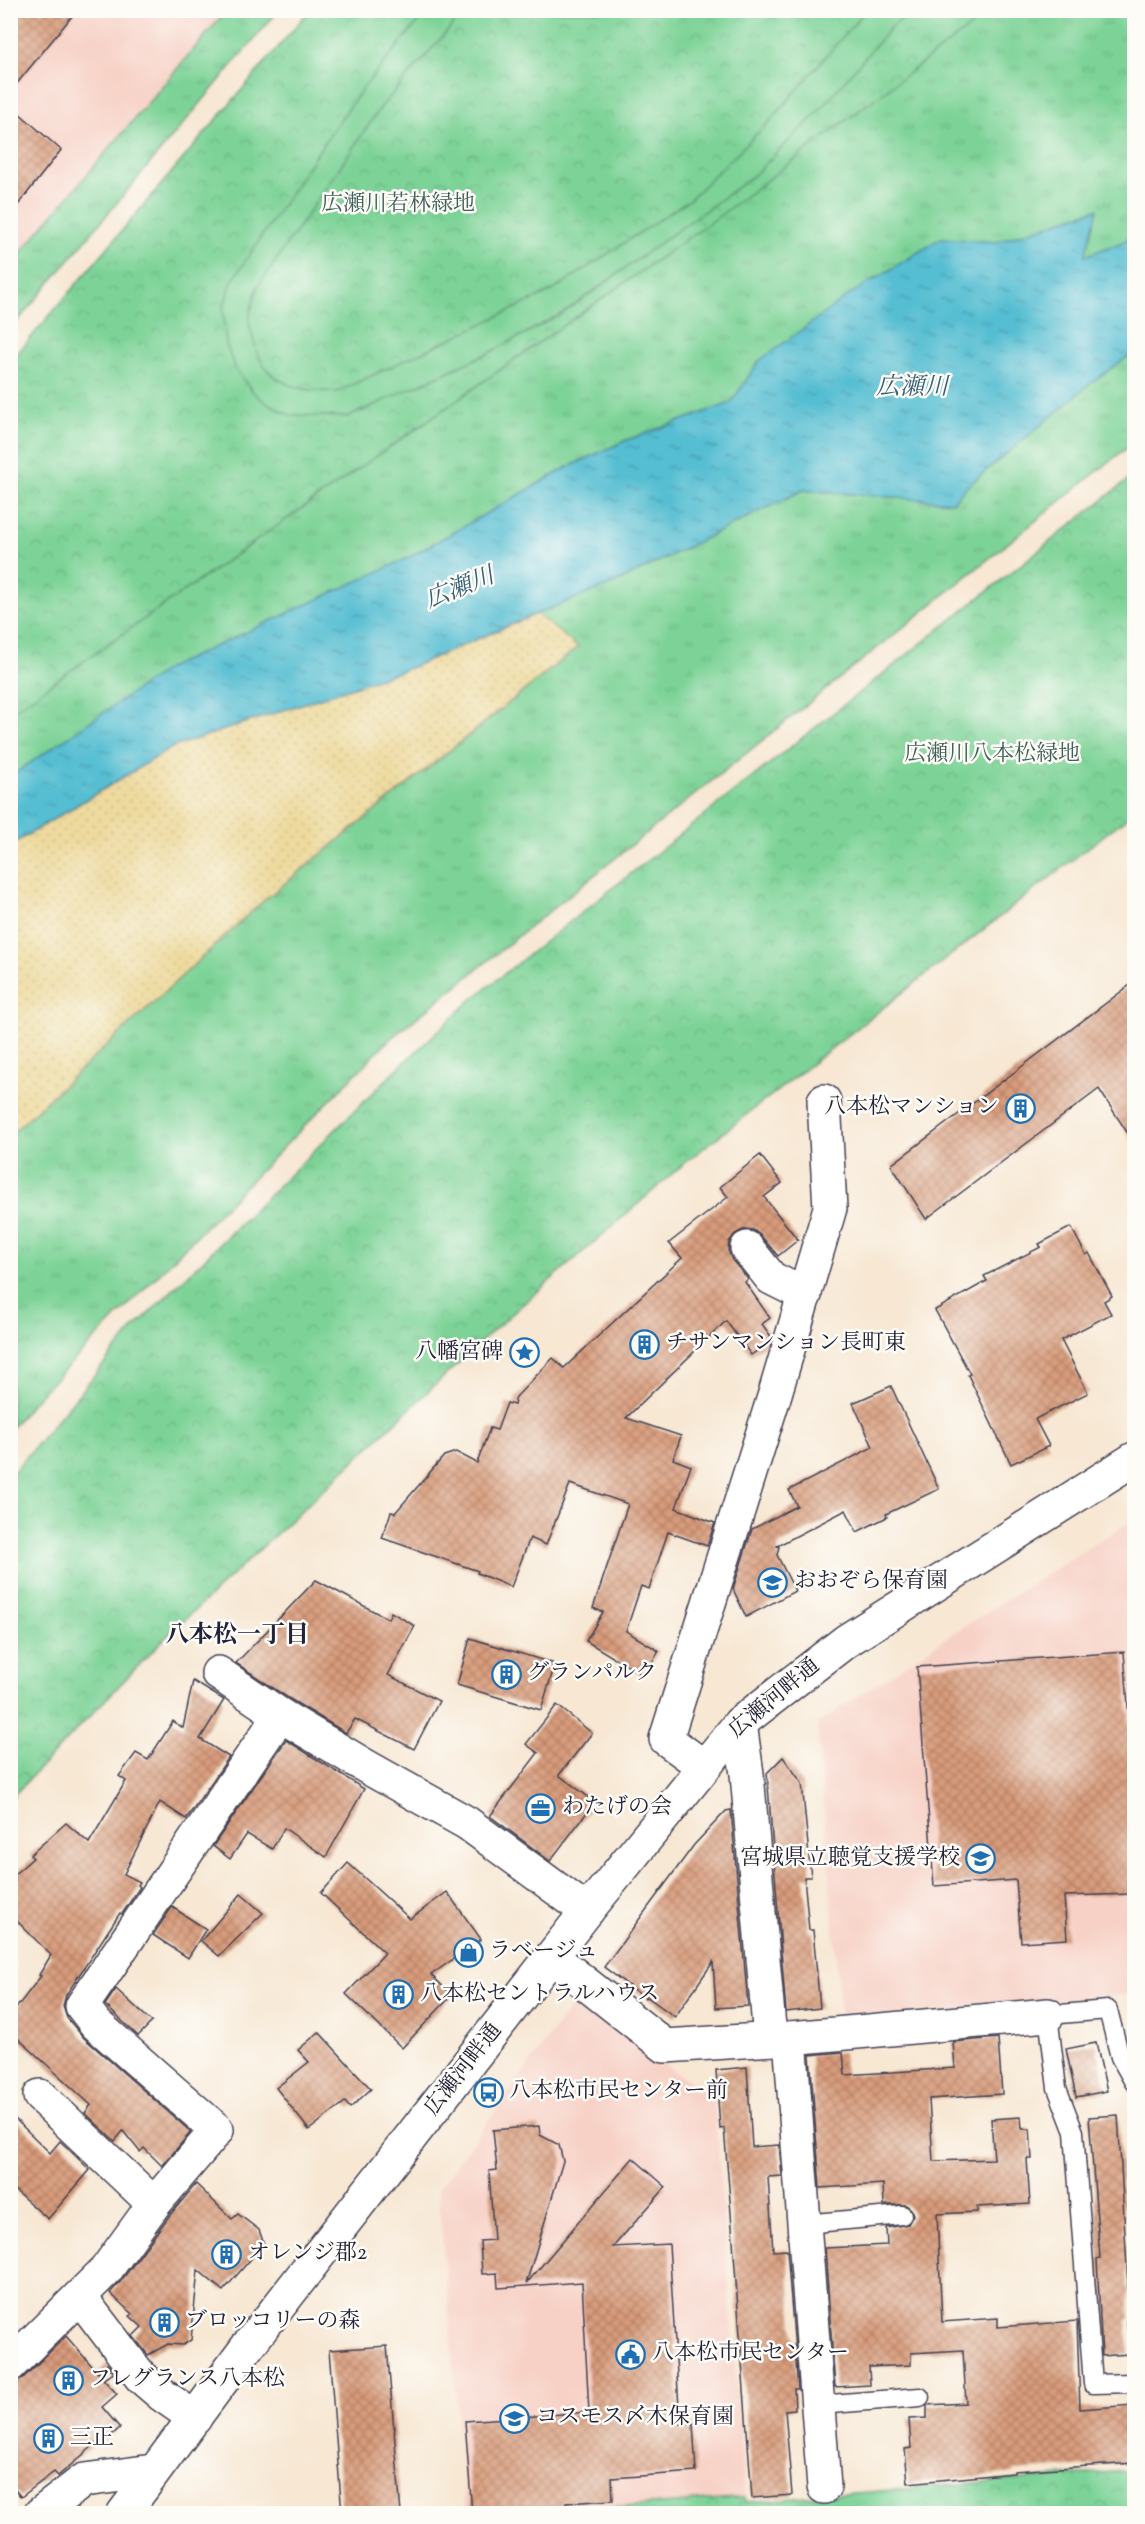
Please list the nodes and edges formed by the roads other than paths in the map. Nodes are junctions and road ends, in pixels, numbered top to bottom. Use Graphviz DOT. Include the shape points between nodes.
graph roads {
  1 [pos="824,1101"];
  2 [pos="747,1248"];
  3 [pos="805,1295"];
  4 [pos="1134,1459"];
  5 [pos="218,1673"];
  6 [pos="280,1714"];
  7 [pos="740,1723"];
  8 [pos="703,1766"];
  9 [pos="587,1911"];
  10 [pos="552,1957"];
  11 [pos="1048,2015"];
  12 [pos="780,2039"];
  13 [pos="1134,2082"];
  14 [pos="40,2096"];
  15 [pos="154,2204"];
  16 [pos="902,2215"];
  17 [pos="804,2224"];
  18 [pos="80,2297"];
  19 [pos="10,2365"];
  20 [pos="1134,2382"];
  21 [pos="920,2397"];
  22 [pos="818,2405"];
  23 [pos="195,2418"];
  24 [pos="153,2471"];
  25 [pos="824,2487"];
  26 [pos="40,2514"];
  27 [pos="123,2514"];
  1 -- 3 [label="street" via="830,1208"];
  2 -- 3 [label="street" via="771,1278"];
  3 -- 8 [label="street" via="666,1738"];
  4 -- 7 [label="street, 広瀬河畔通" via="846,1641"];
  5 -- 6 [label="street"];
  6 -- 9 [label="street" via="468,1823"];
  6 -- 15 [label="street" via="82,2006 96,2024 217,2130"];
  7 -- 8 [label="street, 広瀬河畔通"];
  7 -- 12 [label="street"];
  8 -- 9 [label="street, 広瀬河畔通"];
  9 -- 10 [label="street, 広瀬河畔通"];
  10 -- 12 [label="street" via="665,2046"];
  10 -- 23 [label="street, 広瀬河畔通"];
  11 -- 12 [label="street"];
  11 -- 13 [label="lane" via="1108,2010 1120,2057"];
  11 -- 20 [label="lane" via="1057,2088 1074,2132 1093,2384"];
  12 -- 17 [label="street"];
  14 -- 15 [label="street"];
  15 -- 18 [label="street" via="106,2270"];
  16 -- 17 [label="lane"];
  17 -- 22 [label="street"];
  18 -- 19 [label="street"];
  18 -- 23 [label="street" via="141,2377"];
  21 -- 22 [label="lane"];
  22 -- 25 [label="street"];
  23 -- 24 [label="street, 広瀬河畔通"];
  24 -- 26 [label="street" via="84,2480"];
  24 -- 27 [label="street, 広瀬河畔通"];
}
